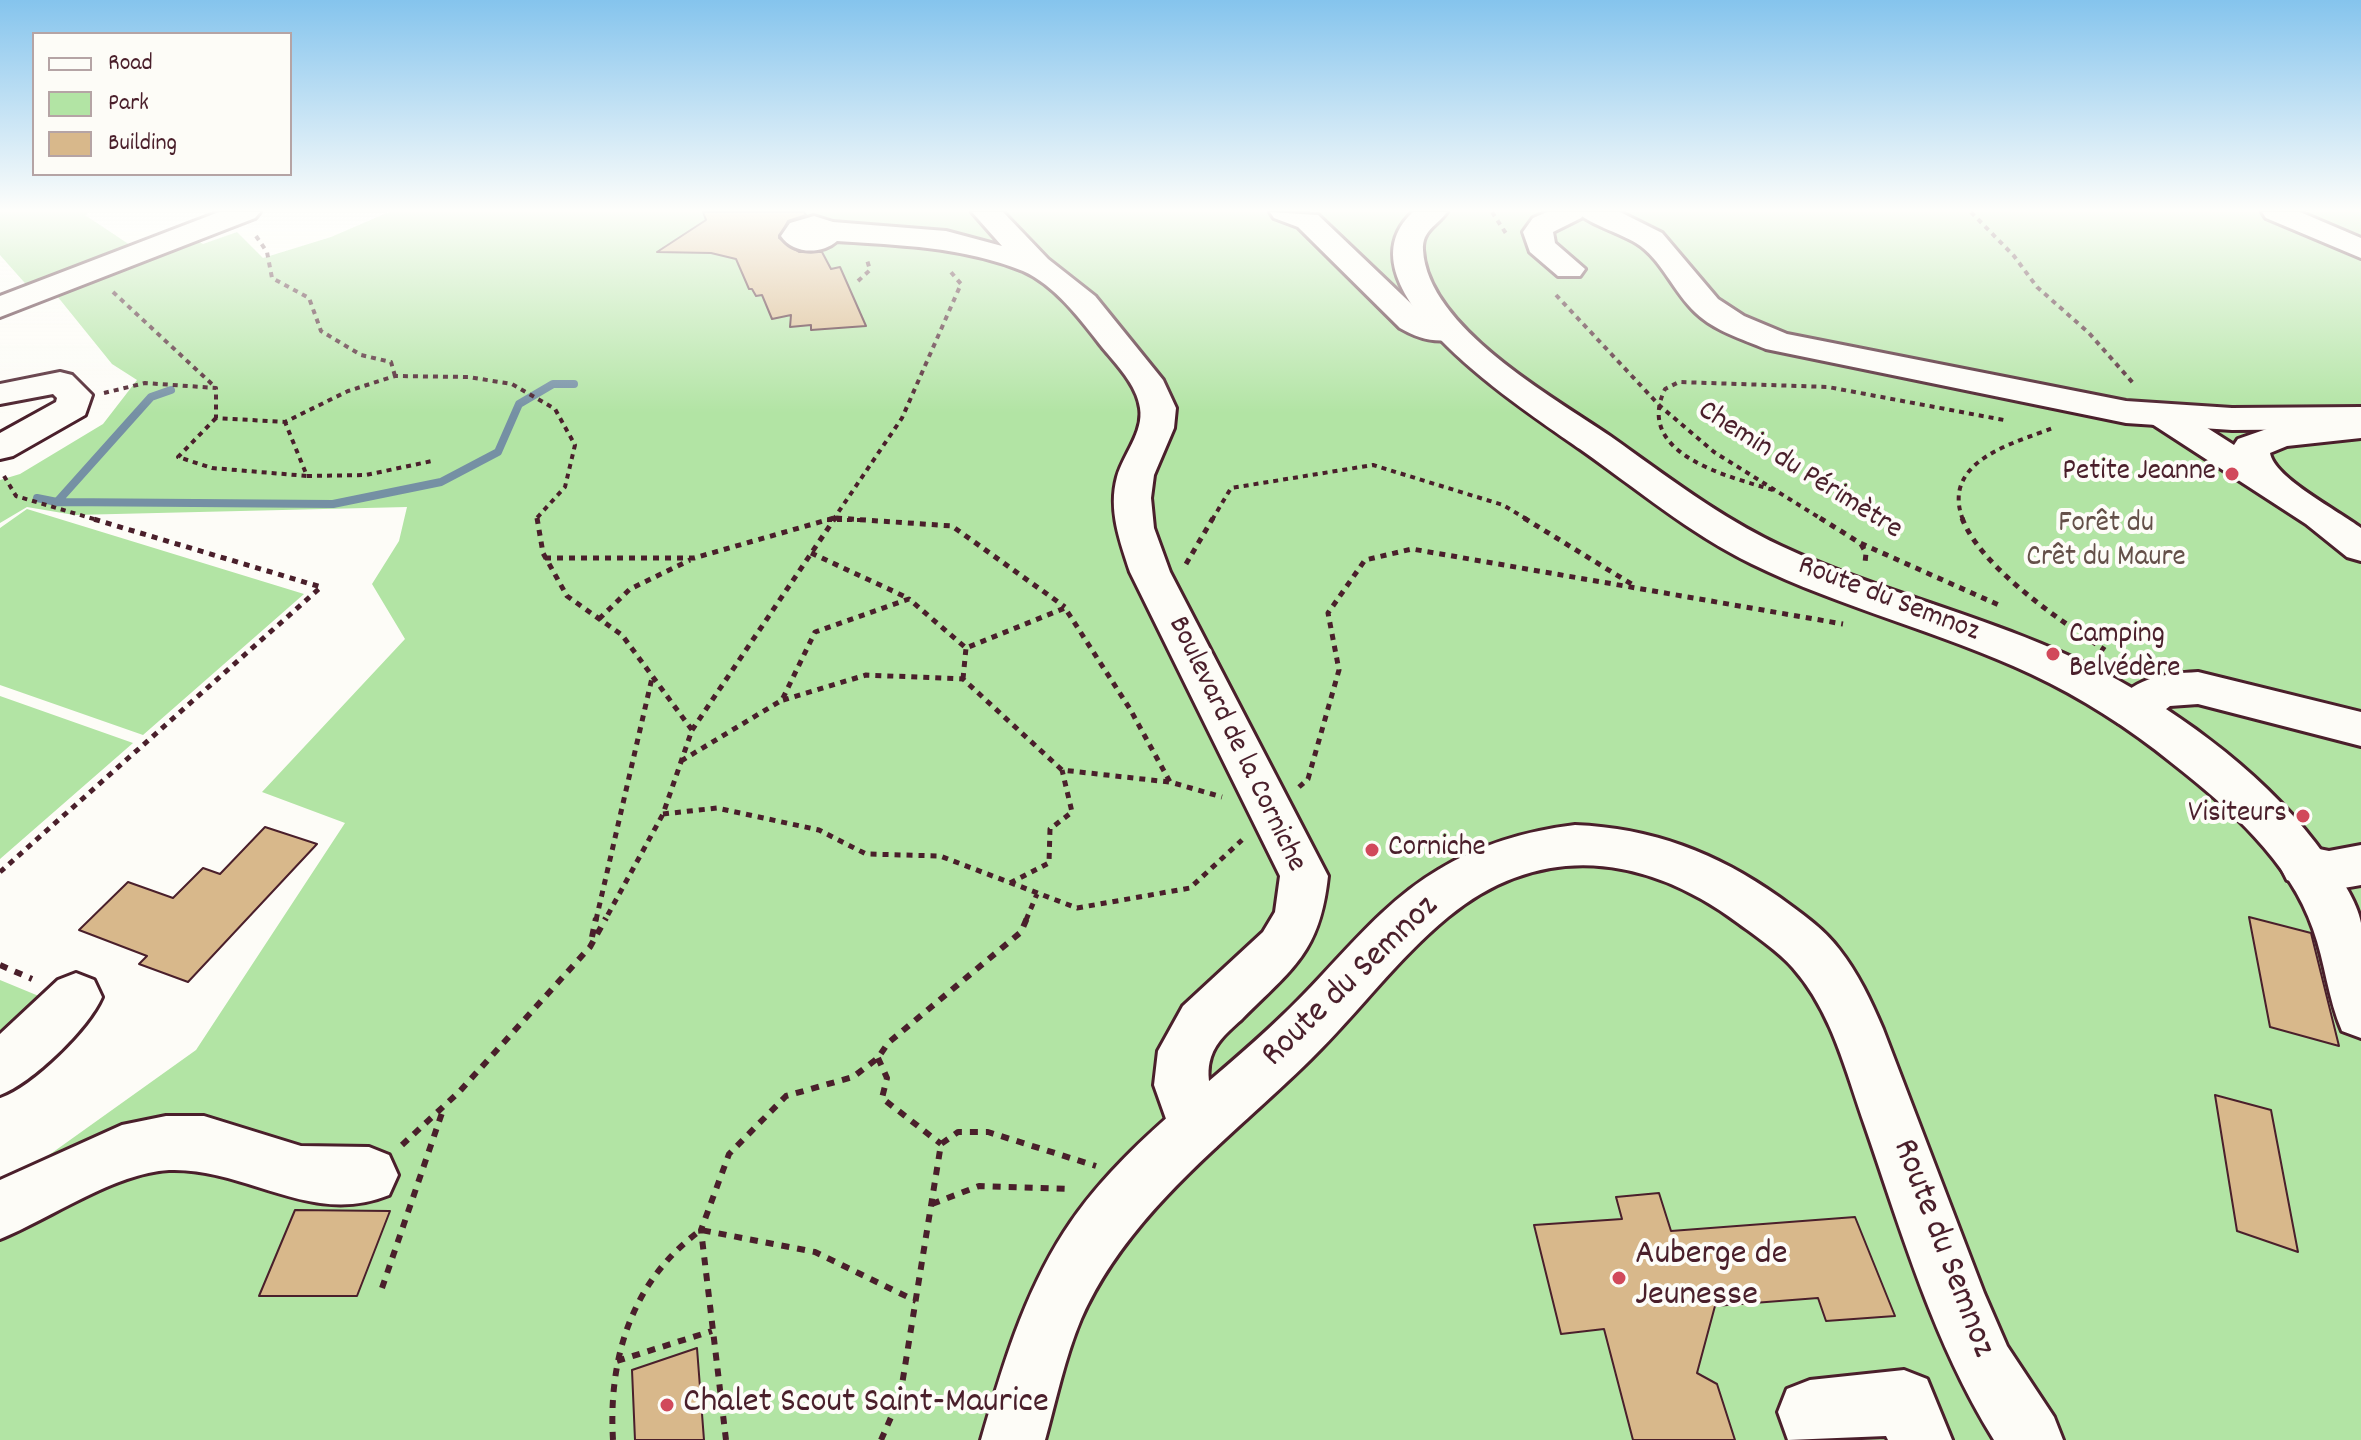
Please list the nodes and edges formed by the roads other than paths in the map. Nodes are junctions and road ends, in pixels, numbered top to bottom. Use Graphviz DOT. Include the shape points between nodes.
graph roads {
  1 [pos="69,279"];
  2 [pos="1054,279"];
  3 [pos="1368,279"];
  4 [pos="1415,279"];
  5 [pos="1685,279"];
  6 [pos="7,299"];
  7 [pos="1448,331"];
  8 [pos="0,394"];
  9 [pos="2105,408"];
  10 [pos="2164,416"];
  11 [pos="2361,418"];
  12 [pos="2361,427"];
  13 [pos="2316,430"];
  14 [pos="0,448"];
  15 [pos="2276,487"];
  16 [pos="2361,548"];
  17 [pos="2133,711"];
  18 [pos="2361,729"];
  19 [pos="2361,865"];
  20 [pos="2304,866"];
  21 [pos="76,997"];
  22 [pos="2361,1014"];
  23 [pos="0,1070"];
  24 [pos="1196,1128"];
  25 [pos="369,1175"];
  26 [pos="0,1210"];
  27 [pos="1013,1440"];
  28 [pos="1820,1440"];
  29 [pos="1920,1440"];
  30 [pos="2031,1440"];
  1 -- 6 [label="main road"];
  2 -- 24 [label="main road, Boulevard de la Corniche" via="1111,333 1146,380 1158,408 1156,428 1136,475 1135,528 1164,601 1304,876 1305,902 1297,927 1273,958 1215,1007 1185,1051 1178,1076"];
  3 -- 7 [label="main road" via="1411,321 1428,330"];
  4 -- 7 [label="main road, Route du Semnoz"];
  5 -- 9 [label="main road" via="1707,306 1732,323 1778,342"];
  7 -- 17 [label="main road, Route du Semnoz" via="1509,382 1703,519 1767,556 2031,654"];
  8 -- 14 [label="main road" via="60,382 75,395 73,407"];
  9 -- 10 [label="main road"];
  9 -- 15 [label="main road"];
  10 -- 11 [label="main road"];
  10 -- 13 [label="main road" via="2239,428"];
  10 -- 15 [label="main road"];
  12 -- 13 [label="main road"];
  13 -- 15 [label="main road" via="2281,435 2251,447 2254,468"];
  15 -- 16 [label="main road"];
  17 -- 18 [label="main road" via="2160,690 2198,688"];
  17 -- 20 [label="main road, Route du Semnoz" via="2210,769 2275,829"];
  19 -- 20 [label="main road" via="2329,871"];
  20 -- 22 [label="main road, Route du Semnoz" via="2327,901"];
  21 -- 23 [label="main road"];
  24 -- 27 [label="main road" via="1119,1173 1102,1233 1066,1285"];
  24 -- 30 [label="main road, Route du Semnoz" via="1454,885 1494,864 1569,843 1611,844 1655,854 1745,898 1812,953 1839,990 1985,1368"];
  25 -- 26 [label="main road" via="301,1174 204,1143 166,1143 122,1153"];
  28 -- 29 [label="main road" via="1810,1412 1904,1402"];
}
